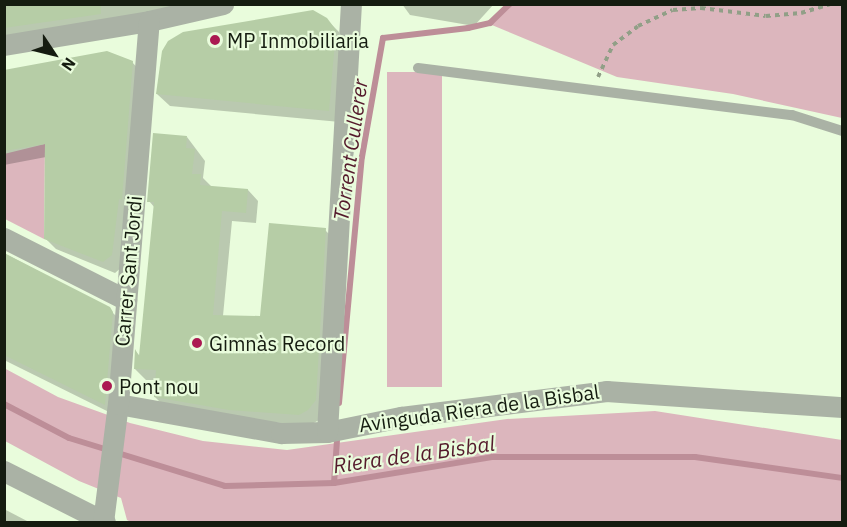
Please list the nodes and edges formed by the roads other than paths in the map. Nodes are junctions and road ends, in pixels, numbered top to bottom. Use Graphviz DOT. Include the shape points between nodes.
graph roads {
  1 [pos="224,4"];
  2 [pos="351,4"];
  3 [pos="149,21"];
  4 [pos="4,45"];
  5 [pos="418,68"];
  6 [pos="843,131"];
  7 [pos="4,238"];
  8 [pos="126,300"];
  9 [pos="843,407"];
  10 [pos="117,411"];
  11 [pos="327,432"];
  12 [pos="4,471"];
  13 [pos="104,522"];
  1 -- 3 [label="street"];
  2 -- 11 [label="street"];
  3 -- 4 [label="street"];
  3 -- 8 [label="street, Carrer Sant Jordi"];
  5 -- 6 [label="lane" via="792,115"];
  7 -- 8 [label="street"];
  8 -- 10 [label="street, Carrer Sant Jordi"];
  9 -- 11 [label="street, Avinguda Riera de la Bisbal" via="606,391 401,417"];
  10 -- 11 [label="street, Avinguda Riera de la Bisbal" via="281,433"];
  10 -- 13 [label="street, Carrer Sant Jordi"];
  12 -- 13 [label="street"];
}
